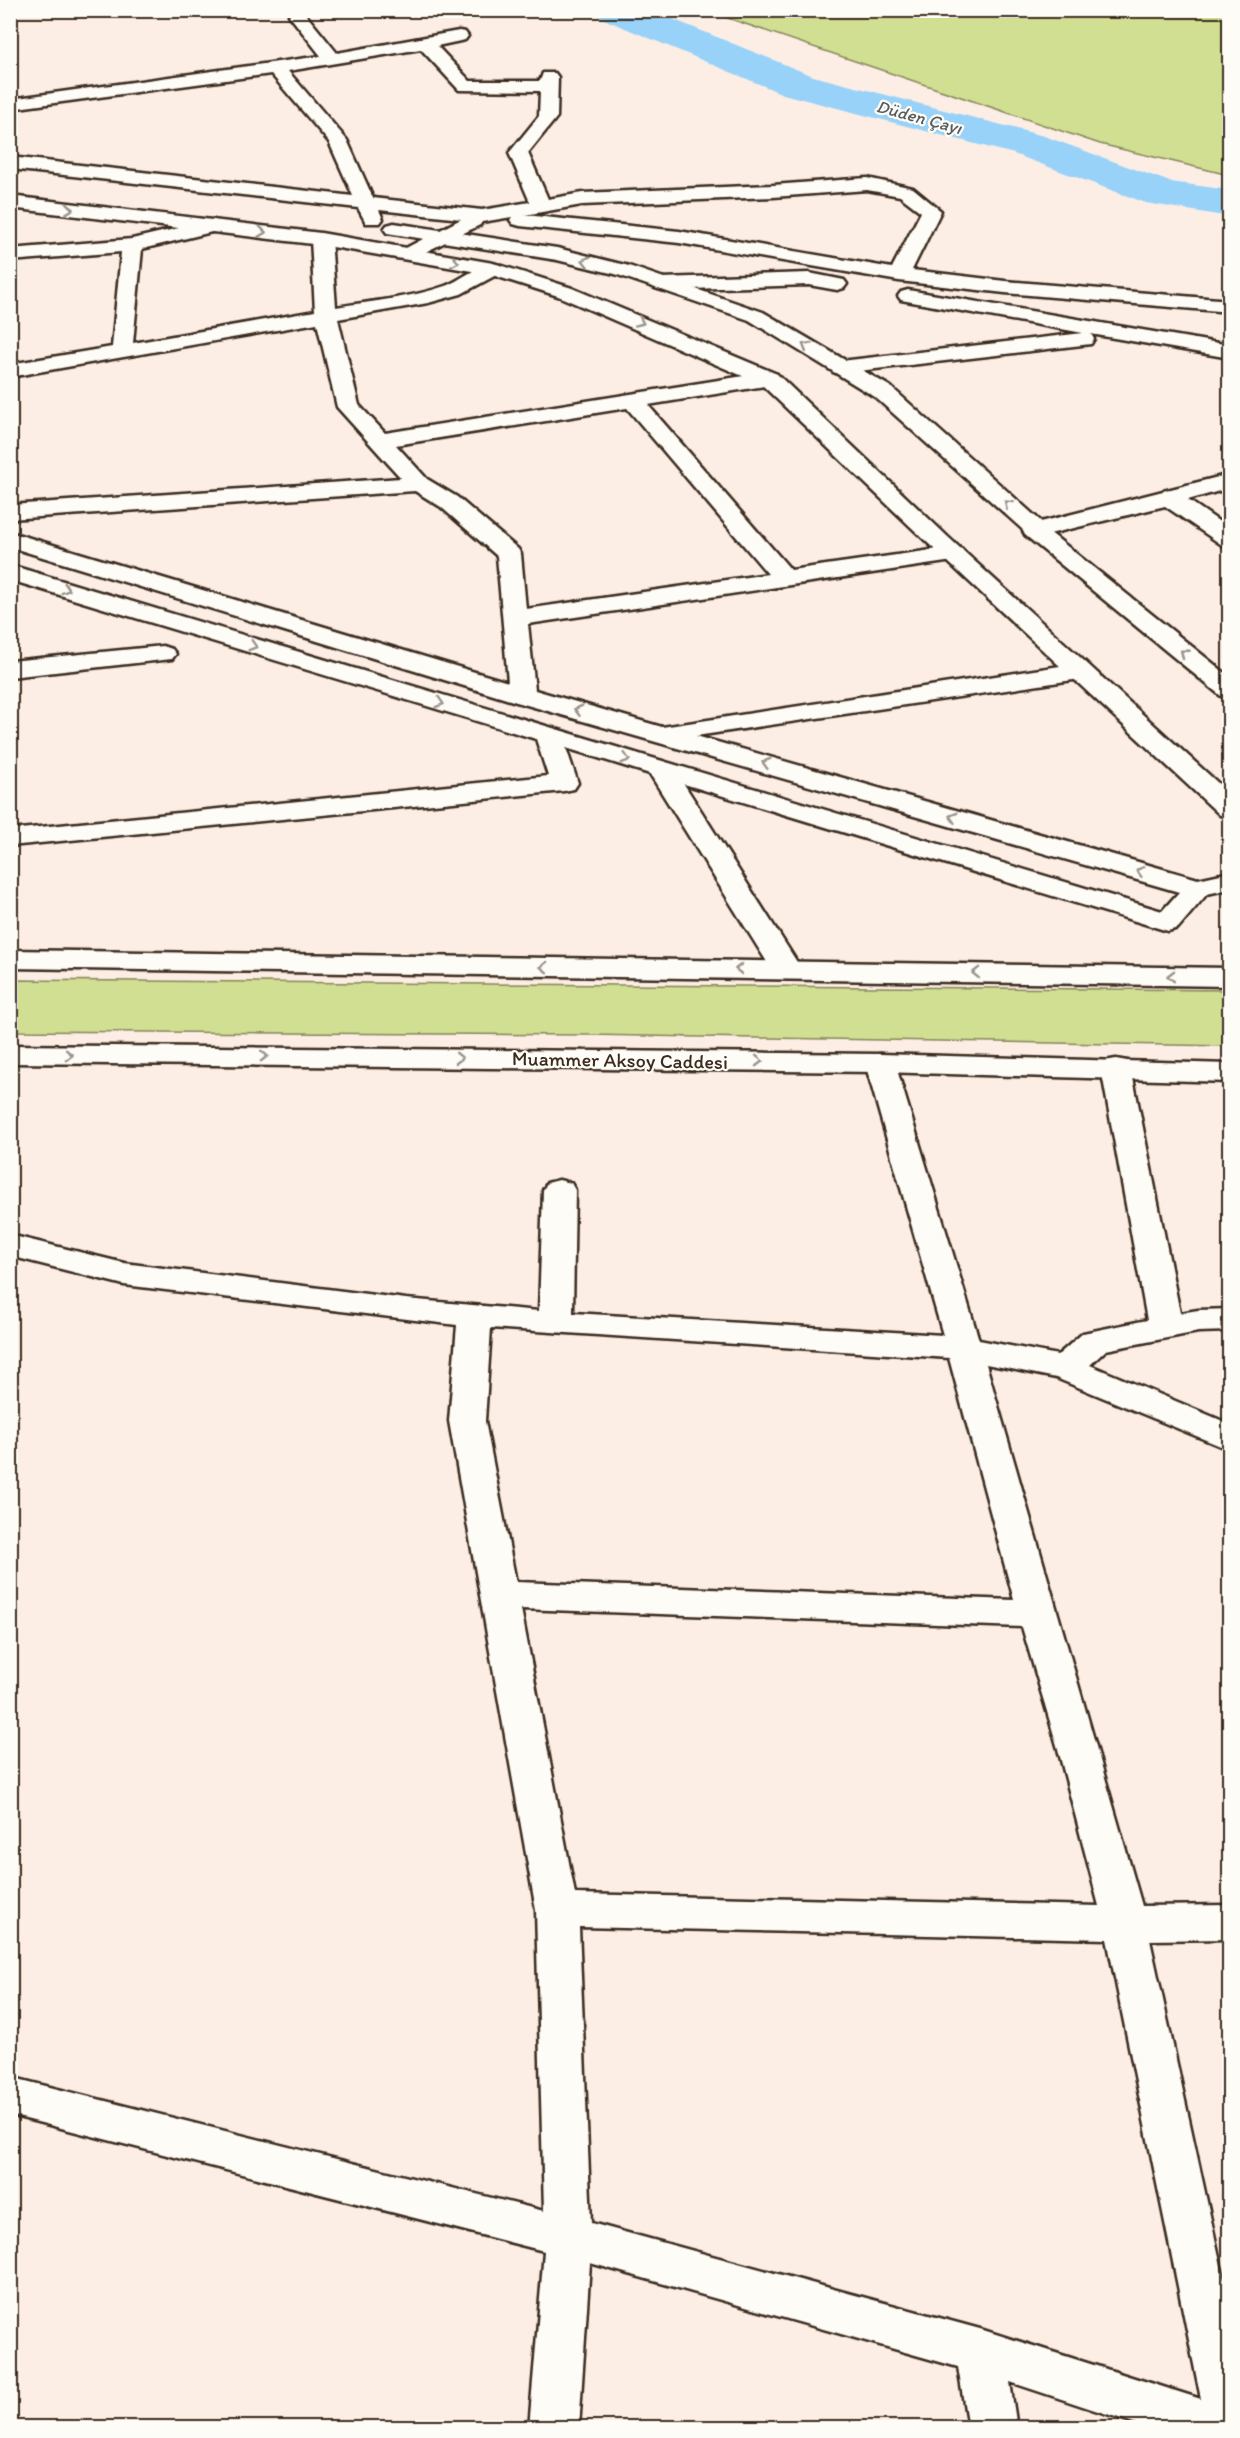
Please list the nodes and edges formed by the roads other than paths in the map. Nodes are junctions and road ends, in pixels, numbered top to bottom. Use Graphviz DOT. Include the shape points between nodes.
graph roads {
  1 [pos="297,15"];
  2 [pos="459,36"];
  3 [pos="425,43"];
  4 [pos="333,59"];
  5 [pos="276,68"];
  6 [pos="10,104"];
  7 [pos="10,163"];
  8 [pos="10,184"];
  9 [pos="10,202"];
  10 [pos="366,203"];
  11 [pos="542,206"];
  12 [pos="880,206"];
  13 [pos="931,211"];
  14 [pos="482,216"];
  15 [pos="213,226"];
  16 [pos="377,227"];
  17 [pos="444,235"];
  18 [pos="321,239"];
  19 [pos="132,245"];
  20 [pos="411,253"];
  21 [pos="10,255"];
  22 [pos="494,269"];
  23 [pos="899,275"];
  24 [pos="662,284"];
  25 [pos="1230,306"];
  26 [pos="326,315"];
  27 [pos="1130,335"];
  28 [pos="122,351"];
  29 [pos="1230,352"];
  30 [pos="841,367"];
  31 [pos="10,371"];
  32 [pos="769,380"];
  33 [pos="633,401"];
  34 [pos="379,441"];
  35 [pos="1230,481"];
  36 [pos="419,484"];
  37 [pos="1169,498"];
  38 [pos="10,512"];
  39 [pos="1037,530"];
  40 [pos="10,539"];
  41 [pos="1230,540"];
  42 [pos="953,554"];
  43 [pos="10,572"];
  44 [pos="785,579"];
  45 [pos="515,618"];
  46 [pos="164,654"];
  47 [pos="10,669"];
  48 [pos="1080,671"];
  49 [pos="1230,690"];
  50 [pos="522,695"];
  51 [pos="662,733"];
  52 [pos="548,735"];
  53 [pos="661,770"];
  54 [pos="1230,808"];
  55 [pos="10,838"];
  56 [pos="1230,880"];
  57 [pos="1197,888"];
  58 [pos="10,959"];
  59 [pos="787,970"];
  60 [pos="1230,977"];
  61 [pos="10,1054"];
  62 [pos="880,1062"];
  63 [pos="1116,1068"];
  64 [pos="1230,1073"];
  65 [pos="559,1190"];
  66 [pos="10,1245"];
  67 [pos="475,1316"];
  68 [pos="1230,1320"];
  69 [pos="556,1323"];
  70 [pos="1166,1327"];
  71 [pos="964,1348"];
  72 [pos="1065,1368"];
  73 [pos="1230,1438"];
  74 [pos="500,1595"];
  75 [pos="1037,1614"];
  76 [pos="556,1910"];
  77 [pos="1230,1922"];
  78 [pos="1125,1923"];
  79 [pos="10,2096"];
  80 [pos="568,2237"];
  81 [pos="980,2351"];
  82 [pos="1230,2422"];
  83 [pos="554,2427"];
  84 [pos="993,2427"];
  85 [pos="1220,2427"];
  1 -- 4 [label="street"];
  2 -- 3 [label="street"];
  3 -- 4 [label="street"];
  3 -- 11 [label="street" via="465,86 548,82 548,117 518,153"];
  4 -- 5 [label="street"];
  5 -- 6 [label="street"];
  5 -- 10 [label="street" via="338,140"];
  7 -- 10 [label="street"];
  8 -- 16 [label="street"];
  9 -- 15 [label="street, one-way"];
  10 -- 14 [label="street"];
  10 -- 16 [label="street"];
  11 -- 13 [label="street" via="582,199 867,184 906,192"];
  11 -- 14 [label="street"];
  12 -- 13 [label="street"];
  13 -- 23 [label="street"];
  14 -- 17 [label="street"];
  14 -- 23 [label="street" via="680,237"];
  15 -- 18 [label="street, one-way"];
  15 -- 19 [label="street"];
  16 -- 17 [label="street"];
  17 -- 20 [label="street"];
  24 -- 17 [label="street, one-way" via="557,254"];
  18 -- 20 [label="street"];
  18 -- 26 [label="street"];
  19 -- 21 [label="street"];
  19 -- 28 [label="street"];
  20 -- 22 [label="street, one-way"];
  22 -- 26 [label="street" via="445,293"];
  22 -- 32 [label="street, one-way" via="575,295"];
  23 -- 25 [label="street"];
  24 -- 27 [label="street" via="809,279"];
  30 -- 24 [label="street, one-way" via="756,316"];
  26 -- 28 [label="street"];
  26 -- 34 [label="street" via="348,407"];
  27 -- 29 [label="street"];
  27 -- 30 [label="street"];
  28 -- 31 [label="street"];
  39 -- 30 [label="street, one-way" via="883,392"];
  32 -- 33 [label="street"];
  32 -- 42 [label="street"];
  33 -- 34 [label="street"];
  33 -- 44 [label="street"];
  34 -- 36 [label="street"];
  35 -- 37 [label="street"];
  36 -- 38 [label="street"];
  36 -- 45 [label="street" via="449,502 509,554"];
  37 -- 39 [label="street"];
  37 -- 41 [label="street"];
  49 -- 39 [label="street, one-way" via="1033,530"];
  40 -- 50 [label="street"];
  42 -- 44 [label="street"];
  42 -- 48 [label="street"];
  43 -- 52 [label="street, one-way"];
  44 -- 45 [label="street"];
  45 -- 50 [label="street"];
  46 -- 47 [label="street"];
  48 -- 51 [label="street"];
  48 -- 54 [label="street"];
  51 -- 50 [label="street, one-way"];
  57 -- 51 [label="street, one-way"];
  52 -- 53 [label="street, one-way"];
  52 -- 55 [label="street" via="564,783"];
  53 -- 57 [label="street" via="1168,922"];
  53 -- 59 [label="street"];
  56 -- 57 [label="street"];
  59 -- 58 [label="street, one-way"];
  60 -- 59 [label="street, one-way"];
  61 -- 62 [label="street, Muammer Aksoy Caddesi, one-way"];
  62 -- 63 [label="street, Muammer Aksoy Caddesi"];
  62 -- 71 [label="street"];
  63 -- 64 [label="street, Muammer Aksoy Caddesi"];
  63 -- 70 [label="street"];
  65 -- 69 [label="street"];
  66 -- 67 [label="street" via="124,1274"];
  67 -- 69 [label="street"];
  67 -- 74 [label="street" via="467,1421"];
  68 -- 70 [label="street"];
  69 -- 71 [label="street"];
  70 -- 72 [label="street" via="1095,1341"];
  71 -- 72 [label="street"];
  71 -- 75 [label="street"];
  72 -- 73 [label="street"];
  74 -- 75 [label="street"];
  74 -- 76 [label="street"];
  75 -- 78 [label="street"];
  76 -- 78 [label="street"];
  76 -- 80 [label="street"];
  77 -- 78 [label="street"];
  78 -- 82 [label="street"];
  79 -- 80 [label="street"];
  80 -- 81 [label="street"];
  80 -- 83 [label="street"];
  81 -- 84 [label="street"];
  81 -- 85 [label="street"];
}
